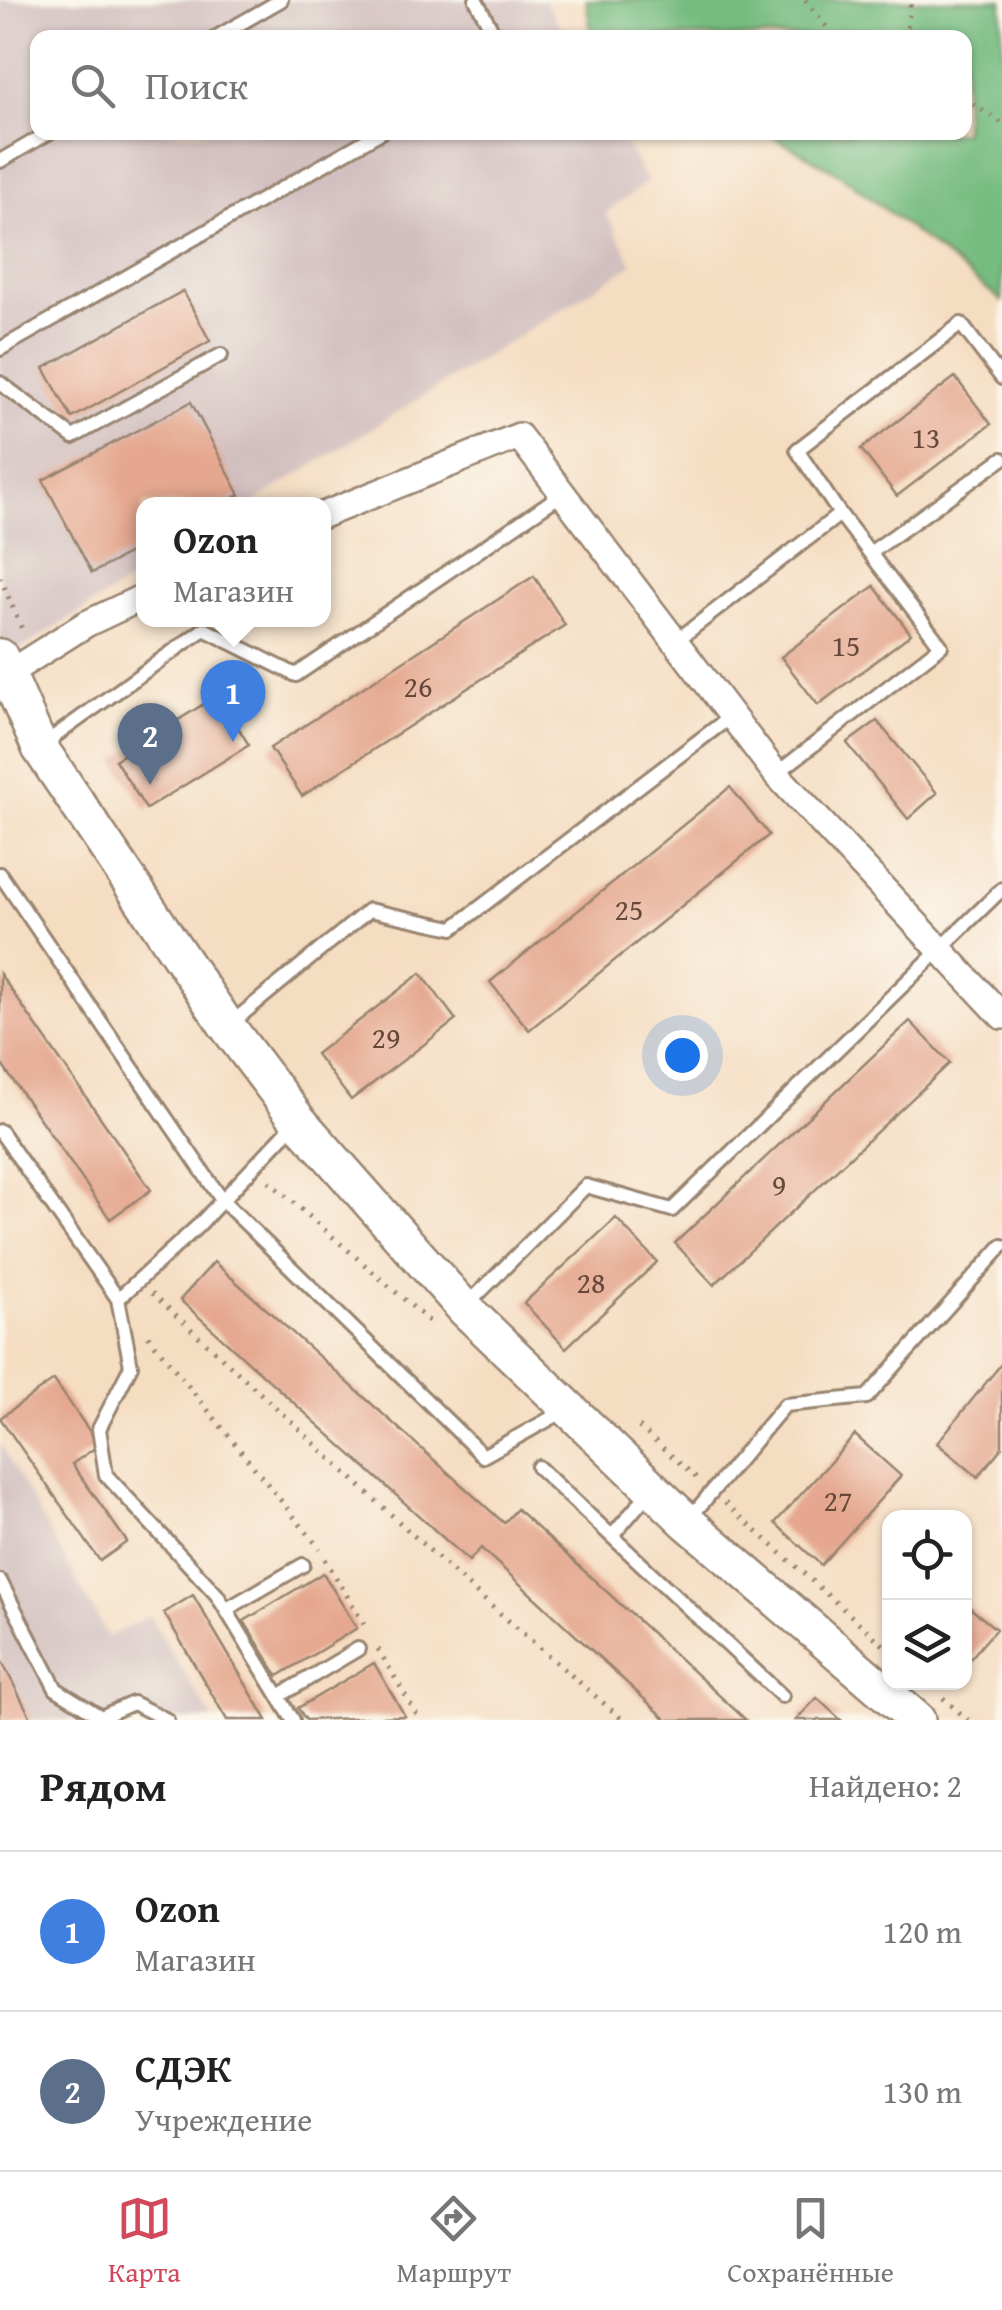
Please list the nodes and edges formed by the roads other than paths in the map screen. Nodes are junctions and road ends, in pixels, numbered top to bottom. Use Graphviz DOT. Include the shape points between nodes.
graph roads {
  1 [pos="281,0"];
  2 [pos="476,0"];
  3 [pos="229,30"];
  4 [pos="492,30"];
  5 [pos="36,140"];
  6 [pos="367,140"];
  7 [pos="0,161"];
  8 [pos="0,349"];
  9 [pos="221,355"];
  10 [pos="1002,378"];
  11 [pos="0,383"];
  12 [pos="1002,459"];
  13 [pos="562,494"];
  14 [pos="331,512"];
  15 [pos="840,514"];
  16 [pos="870,553"];
  17 [pos="136,600"];
  18 [pos="676,642"];
  19 [pos="10,667"];
  20 [pos="730,717"];
  21 [pos="40,748"];
  22 [pos="776,774"];
  23 [pos="0,874"];
  24 [pos="1002,889"];
  25 [pos="938,952"];
  26 [pos="1002,1016"];
  27 [pos="226,1026"];
  28 [pos="298,1120"];
  29 [pos="0,1131"];
  30 [pos="222,1200"];
  31 [pos="1002,1246"];
  32 [pos="118,1299"];
  33 [pos="464,1308"];
  34 [pos="570,1408"];
  35 [pos="538,1467"];
  36 [pos="652,1488"];
  37 [pos="687,1522"];
  38 [pos="614,1535"];
  39 [pos="304,1565"];
  40 [pos="0,1581"];
  41 [pos="227,1609"];
  42 [pos="358,1649"];
  43 [pos="278,1696"];
  44 [pos="782,1696"];
  45 [pos="928,1708"];
  46 [pos="167,1720"];
  47 [pos="293,1720"];
  1 -- 3 [label="lane"];
  2 -- 4 [label="lane"];
  5 -- 7 [label="lane"];
  6 -- 8 [label="lane"];
  9 -- 11 [label="lane" via="72,437"];
  10 -- 15 [label="lane" via="961,324 798,450"];
  12 -- 16 [label="lane"];
  13 -- 14 [label="street" via="519,436"];
  13 -- 18 [label="street"];
  13 -- 21 [label="lane" via="296,675 204,628"];
  15 -- 16 [label="lane"];
  15 -- 18 [label="lane"];
  16 -- 22 [label="lane" via="941,646"];
  17 -- 19 [label="street"];
  18 -- 20 [label="street"];
  19 -- 21 [label="street"];
  20 -- 22 [label="street"];
  20 -- 27 [label="lane" via="453,928 369,910"];
  21 -- 27 [label="street"];
  22 -- 25 [label="street"];
  23 -- 30 [label="lane"];
  24 -- 25 [label="lane"];
  25 -- 26 [label="street"];
  25 -- 33 [label="lane" via="672,1210 586,1186"];
  27 -- 28 [label="street"];
  28 -- 30 [label="lane"];
  28 -- 33 [label="street"];
  29 -- 32 [label="lane"];
  30 -- 32 [label="lane"];
  30 -- 34 [label="lane" via="483,1456"];
  31 -- 37 [label="lane" via="867,1397 786,1405"];
  32 -- 41 [label="lane" via="131,1366 99,1429 106,1475"];
  33 -- 34 [label="street"];
  34 -- 36 [label="street"];
  35 -- 38 [label="lane"];
  36 -- 37 [label="street"];
  36 -- 38 [label="lane"];
  37 -- 45 [label="street"];
  38 -- 44 [label="lane"];
  39 -- 41 [label="lane"];
  40 -- 46 [label="lane" via="56,1689 101,1717 133,1702"];
  41 -- 43 [label="lane"];
  42 -- 43 [label="lane"];
  43 -- 47 [label="lane"];
}
